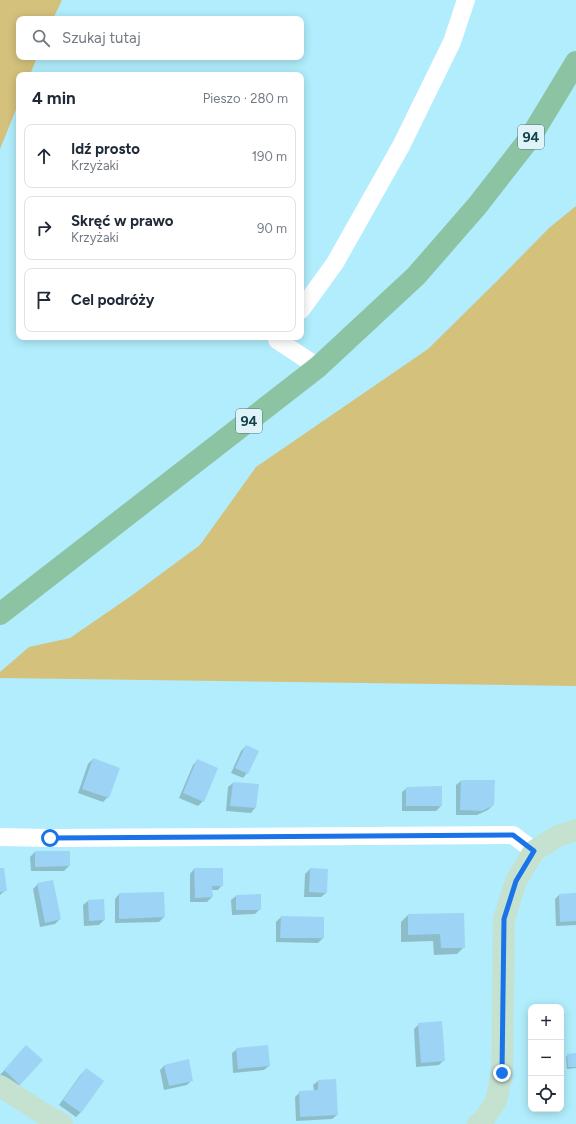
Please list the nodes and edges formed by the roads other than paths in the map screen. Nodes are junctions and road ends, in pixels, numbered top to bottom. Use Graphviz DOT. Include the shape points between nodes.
graph roads {
  1 [pos="466,0"];
  2 [pos="576,62"];
  3 [pos="304,306"];
  4 [pos="277,340"];
  5 [pos="318,367"];
  6 [pos="0,614"];
  7 [pos="576,830"];
  8 [pos="0,837"];
  9 [pos="534,851"];
  10 [pos="0,1086"];
  11 [pos="62,1124"];
  12 [pos="478,1124"];
  1 -- 3 [label="street" via="452,42 402,146 335,263"];
  2 -- 5 [label="main road, 94" via="530,138 478,206 416,276"];
  4 -- 5 [label="street"];
  5 -- 6 [label="main road, 94"];
  7 -- 9 [label="street" via="558,836"];
  8 -- 9 [label="street" via="513,835"];
  9 -- 12 [label="street" via="516,881 504,919 502,1073 496,1101"];
  10 -- 11 [label="street"];
}
